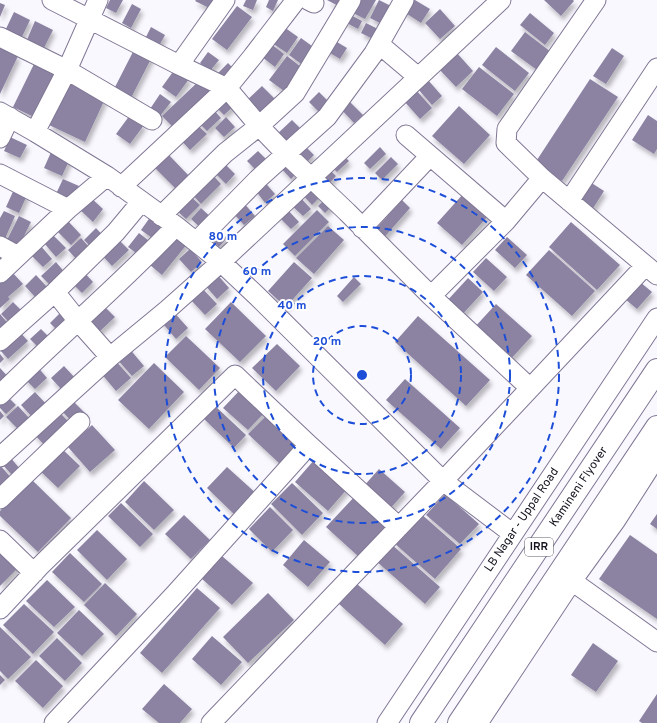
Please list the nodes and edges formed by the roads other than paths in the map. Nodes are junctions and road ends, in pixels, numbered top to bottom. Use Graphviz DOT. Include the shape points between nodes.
graph roads {
  1 [pos="52,0"];
  2 [pos="98,0"];
  3 [pos="225,0"];
  4 [pos="351,0"];
  5 [pos="404,0"];
  6 [pos="501,0"];
  7 [pos="596,0"];
  8 [pos="306,1"];
  9 [pos="89,19"];
  10 [pos="0,37"];
  11 [pos="379,44"];
  12 [pos="179,65"];
  13 [pos="657,68"];
  14 [pos="67,70"];
  15 [pos="418,77"];
  16 [pos="227,88"];
  17 [pos="5,115"];
  18 [pos="152,120"];
  19 [pos="259,126"];
  20 [pos="35,132"];
  21 [pos="406,135"];
  22 [pos="0,138"];
  23 [pos="286,154"];
  24 [pos="429,156"];
  25 [pos="0,174"];
  26 [pos="311,178"];
  27 [pos="542,178"];
  28 [pos="114,182"];
  29 [pos="569,201"];
  30 [pos="142,202"];
  31 [pos="68,209"];
  32 [pos="169,221"];
  33 [pos="506,222"];
  34 [pos="362,228"];
  35 [pos="196,242"];
  36 [pos="0,246"];
  37 [pos="18,256"];
  38 [pos="221,262"];
  39 [pos="651,270"];
  40 [pos="0,273"];
  41 [pos="55,292"];
  42 [pos="430,296"];
  43 [pos="657,318"];
  44 [pos="78,321"];
  45 [pos="0,341"];
  46 [pos="110,357"];
  47 [pos="657,370"];
  48 [pos="530,388"];
  49 [pos="0,395"];
  50 [pos="80,422"];
  51 [pos="657,427"];
  52 [pos="309,445"];
  53 [pos="657,456"];
  54 [pos="0,457"];
  55 [pos="443,481"];
  56 [pos="0,499"];
  57 [pos="399,527"];
  58 [pos="513,534"];
  59 [pos="0,540"];
  60 [pos="34,573"];
  61 [pos="572,581"];
  62 [pos="2,603"];
  63 [pos="657,642"];
  64 [pos="54,723"];
  65 [pos="211,723"];
  66 [pos="387,723"];
  67 [pos="421,723"];
  68 [pos="459,723"];
  69 [pos="478,723"];
  1 -- 9 [label="street"];
  2 -- 9 [label="street"];
  3 -- 12 [label="street"];
  4 -- 19 [label="street" via="295,93"];
  5 -- 11 [label="street"];
  6 -- 15 [label="street"];
  7 -- 27 [label="street" via="507,129 506,143"];
  8 -- 16 [label="street"];
  9 -- 12 [label="street"];
  9 -- 14 [label="street"];
  10 -- 14 [label="street"];
  11 -- 15 [label="street"];
  11 -- 23 [label="street" via="327,117"];
  12 -- 16 [label="street"];
  13 -- 29 [label="street"];
  14 -- 18 [label="street"];
  14 -- 20 [label="street"];
  15 -- 26 [label="street"];
  16 -- 19 [label="street"];
  16 -- 28 [label="street"];
  17 -- 20 [label="street"];
  17 -- 22 [label="street"];
  19 -- 23 [label="street"];
  19 -- 32 [label="street" via="224,153"];
  20 -- 28 [label="street"];
  21 -- 24 [label="street"];
  23 -- 26 [label="street"];
  23 -- 35 [label="street"];
  24 -- 33 [label="street"];
  24 -- 34 [label="street"];
  25 -- 31 [label="street"];
  26 -- 34 [label="street"];
  26 -- 38 [label="street"];
  27 -- 29 [label="street"];
  27 -- 33 [label="street"];
  28 -- 30 [label="street"];
  28 -- 31 [label="street"];
  29 -- 39 [label="street"];
  30 -- 32 [label="street"];
  30 -- 41 [label="street" via="116,232"];
  31 -- 37 [label="street"];
  32 -- 35 [label="street"];
  32 -- 44 [label="street" via="144,260"];
  33 -- 42 [label="street"];
  34 -- 42 [label="street"];
  35 -- 38 [label="street"];
  36 -- 37 [label="street"];
  37 -- 40 [label="street"];
  38 -- 46 [label="street"];
  38 -- 55 [label="street"];
  39 -- 48 [label="street"];
  41 -- 44 [label="street"];
  41 -- 45 [label="street"];
  42 -- 48 [label="street"];
  43 -- 58 [label="street, LB Nagar - Uppal Road"];
  44 -- 46 [label="street"];
  44 -- 49 [label="street"];
  46 -- 54 [label="street"];
  47 -- 67 [label="highway, Kamineni Flyover / IRR"];
  48 -- 55 [label="street"];
  50 -- 56 [label="street"];
  51 -- 68 [label="highway, IRR"];
  52 -- 57 [label="street"];
  52 -- 60 [label="street" via="235,375"];
  52 -- 64 [label="street"];
  53 -- 61 [label="street" via="616,520"];
  55 -- 57 [label="street"];
  55 -- 58 [label="street"];
  57 -- 65 [label="street"];
  58 -- 66 [label="street, LB Nagar - Uppal Road"];
  59 -- 60 [label="street"];
  60 -- 62 [label="street"];
  61 -- 63 [label="street"];
  61 -- 69 [label="street"];
}
